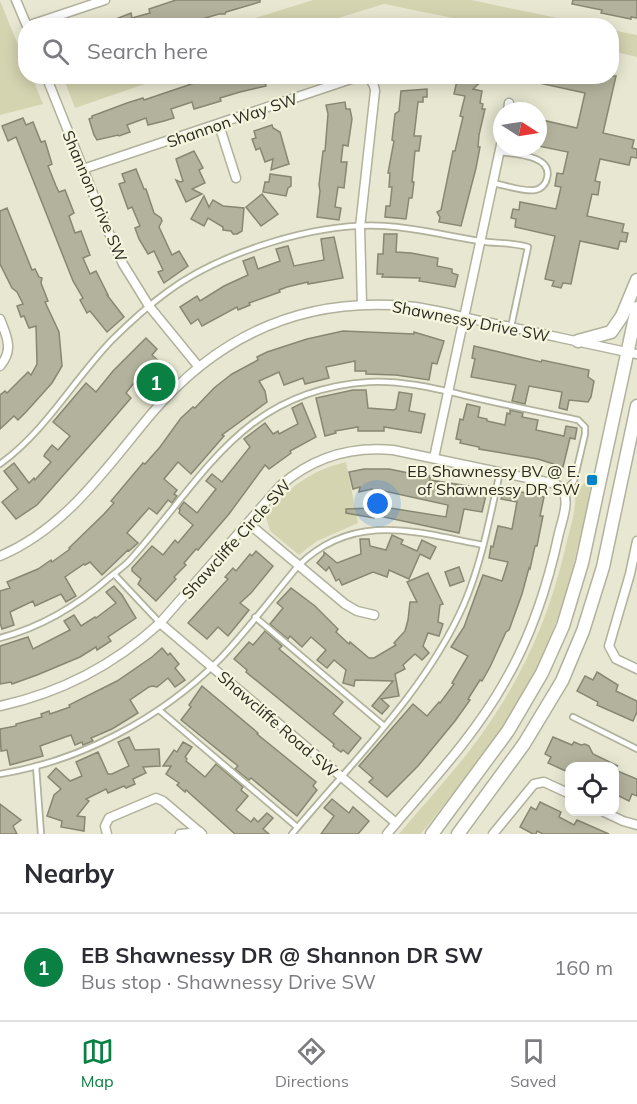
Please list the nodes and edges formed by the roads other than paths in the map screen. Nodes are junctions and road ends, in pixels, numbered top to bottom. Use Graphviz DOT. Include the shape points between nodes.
graph roads {
  1 [pos="16,0"];
  2 [pos="105,0"];
  3 [pos="24,18"];
  4 [pos="51,18"];
  5 [pos="49,84"];
  6 [pos="337,84"];
  7 [pos="372,84"];
  8 [pos="219,125"];
  9 [pos="499,156"];
  10 [pos="522,156"];
  11 [pos="83,170"];
  12 [pos="236,178"];
  13 [pos="493,183"];
  14 [pos="360,227"];
  15 [pos="480,241"];
  16 [pos="637,280"];
  17 [pos="362,304"];
  18 [pos="149,306"];
  19 [pos="637,308"];
  20 [pos="464,318"];
  21 [pos="0,319"];
  22 [pos="511,327"];
  23 [pos="578,341"];
  24 [pos="632,353"];
  25 [pos="0,366"];
  26 [pos="198,366"];
  27 [pos="449,392"];
  28 [pos="637,406"];
  29 [pos="434,458"];
  30 [pos="0,464"];
  31 [pos="500,472"];
  32 [pos="564,491"];
  33 [pos="248,523"];
  34 [pos="637,541"];
  35 [pos="483,545"];
  36 [pos="0,556"];
  37 [pos="298,566"];
  38 [pos="114,574"];
  39 [pos="374,615"];
  40 [pos="255,617"];
  41 [pos="160,623"];
  42 [pos="0,638"];
  43 [pos="212,667"];
  44 [pos="637,669"];
  45 [pos="0,706"];
  46 [pos="159,710"];
  47 [pos="573,717"];
  48 [pos="384,726"];
  49 [pos="637,748"];
  50 [pos="36,766"];
  51 [pos="0,774"];
  52 [pos="340,777"];
  53 [pos="565,792"];
  54 [pos="612,816"];
  55 [pos="396,823"];
  56 [pos="637,825"];
  57 [pos="297,827"];
  58 [pos="201,833"];
  59 [pos="41,834"];
  60 [pos="107,834"];
  61 [pos="180,834"];
  62 [pos="292,834"];
  63 [pos="387,834"];
  64 [pos="432,834"];
  65 [pos="458,834"];
  66 [pos="493,834"];
  1 -- 3 [label="street"];
  2 -- 4 [label="street"];
  5 -- 11 [label="street, Shannon Drive SW"];
  6 -- 8 [label="street, Shannon Way SW"];
  7 -- 14 [label="street, Shannon Way SW" via="375,91"];
  8 -- 11 [label="street, Shannon Way SW"];
  8 -- 12 [label="street"];
  9 -- 13 [label="street"];
  10 -- 13 [label="lane" via="538,159 545,165 547,178 542,186 533,191"];
  11 -- 18 [label="street, Shannon Drive SW" via="123,264"];
  13 -- 15 [label="street"];
  14 -- 15 [label="lane" via="384,226"];
  14 -- 17 [label="street, Shannon Way SW"];
  14 -- 18 [label="lane" via="283,238 207,268"];
  15 -- 20 [label="street"];
  15 -- 22 [label="lane" via="528,247"];
  16 -- 23 [label="main road" via="611,332"];
  17 -- 20 [label="street, Shawnessy Drive SW" via="408,306"];
  17 -- 26 [label="street, Shawnessy Drive SW" via="313,311 264,327"];
  18 -- 26 [label="street, Shannon Drive SW"];
  18 -- 30 [label="lane" via="112,340 35,432"];
  19 -- 24 [label="main road"];
  20 -- 22 [label="street, Shawnessy Drive SW"];
  20 -- 27 [label="street"];
  21 -- 25 [label="street" via="10,346"];
  22 -- 23 [label="street, Shawnessy Drive SW"];
  23 -- 24 [label="street, Shawnessy Drive SW"];
  24 -- 64 [label="main road" via="563,626 542,673 508,731"];
  26 -- 36 [label="street, Shawnessy Drive SW" via="166,396 70,509 43,533"];
  27 -- 29 [label="street"];
  27 -- 32 [label="lane" via="582,423 585,434 574,481"];
  27 -- 38 [label="lane" via="371,381 336,385 291,399 266,412 224,448"];
  28 -- 65 [label="main road" via="603,567 583,631 562,681 524,744"];
  29 -- 31 [label="street, Shawcliffe Circle SW"];
  29 -- 33 [label="street, Shawcliffe Circle SW" via="380,449 332,454 290,477"];
  31 -- 32 [label="street, Shawcliffe Circle SW" via="555,484"];
  31 -- 35 [label="lane"];
  32 -- 55 [label="street" via="566,503 548,582 517,658 473,731"];
  33 -- 37 [label="street"];
  33 -- 41 [label="street, Shawcliffe Circle SW"];
  34 -- 44 [label="street" via="609,646 616,659"];
  35 -- 37 [label="lane" via="409,531 365,531 331,543"];
  35 -- 48 [label="lane" via="464,604 446,641"];
  37 -- 39 [label="street" via="345,604"];
  37 -- 40 [label="lane"];
  38 -- 41 [label="lane"];
  38 -- 42 [label="lane" via="66,611"];
  40 -- 43 [label="lane"];
  40 -- 48 [label="lane"];
  41 -- 43 [label="street, Shawcliffe Road SW"];
  41 -- 45 [label="street, Shawcliffe Circle SW" via="138,643 93,671 46,693"];
  43 -- 46 [label="lane"];
  43 -- 52 [label="street, Shawcliffe Road SW"];
  46 -- 50 [label="lane" via="81,751"];
  46 -- 57 [label="lane"];
  47 -- 49 [label="lane"];
  48 -- 52 [label="lane"];
  50 -- 51 [label="lane"];
  50 -- 59 [label="lane"];
  52 -- 55 [label="street, Shawcliffe Road SW"];
  52 -- 57 [label="lane"];
  53 -- 66 [label="street" via="550,784 534,784"];
  54 -- 56 [label="street"];
  55 -- 63 [label="street"];
  57 -- 62 [label="lane"];
  58 -- 60 [label="street" via="156,798 109,818"];
  58 -- 61 [label="street"];
}
